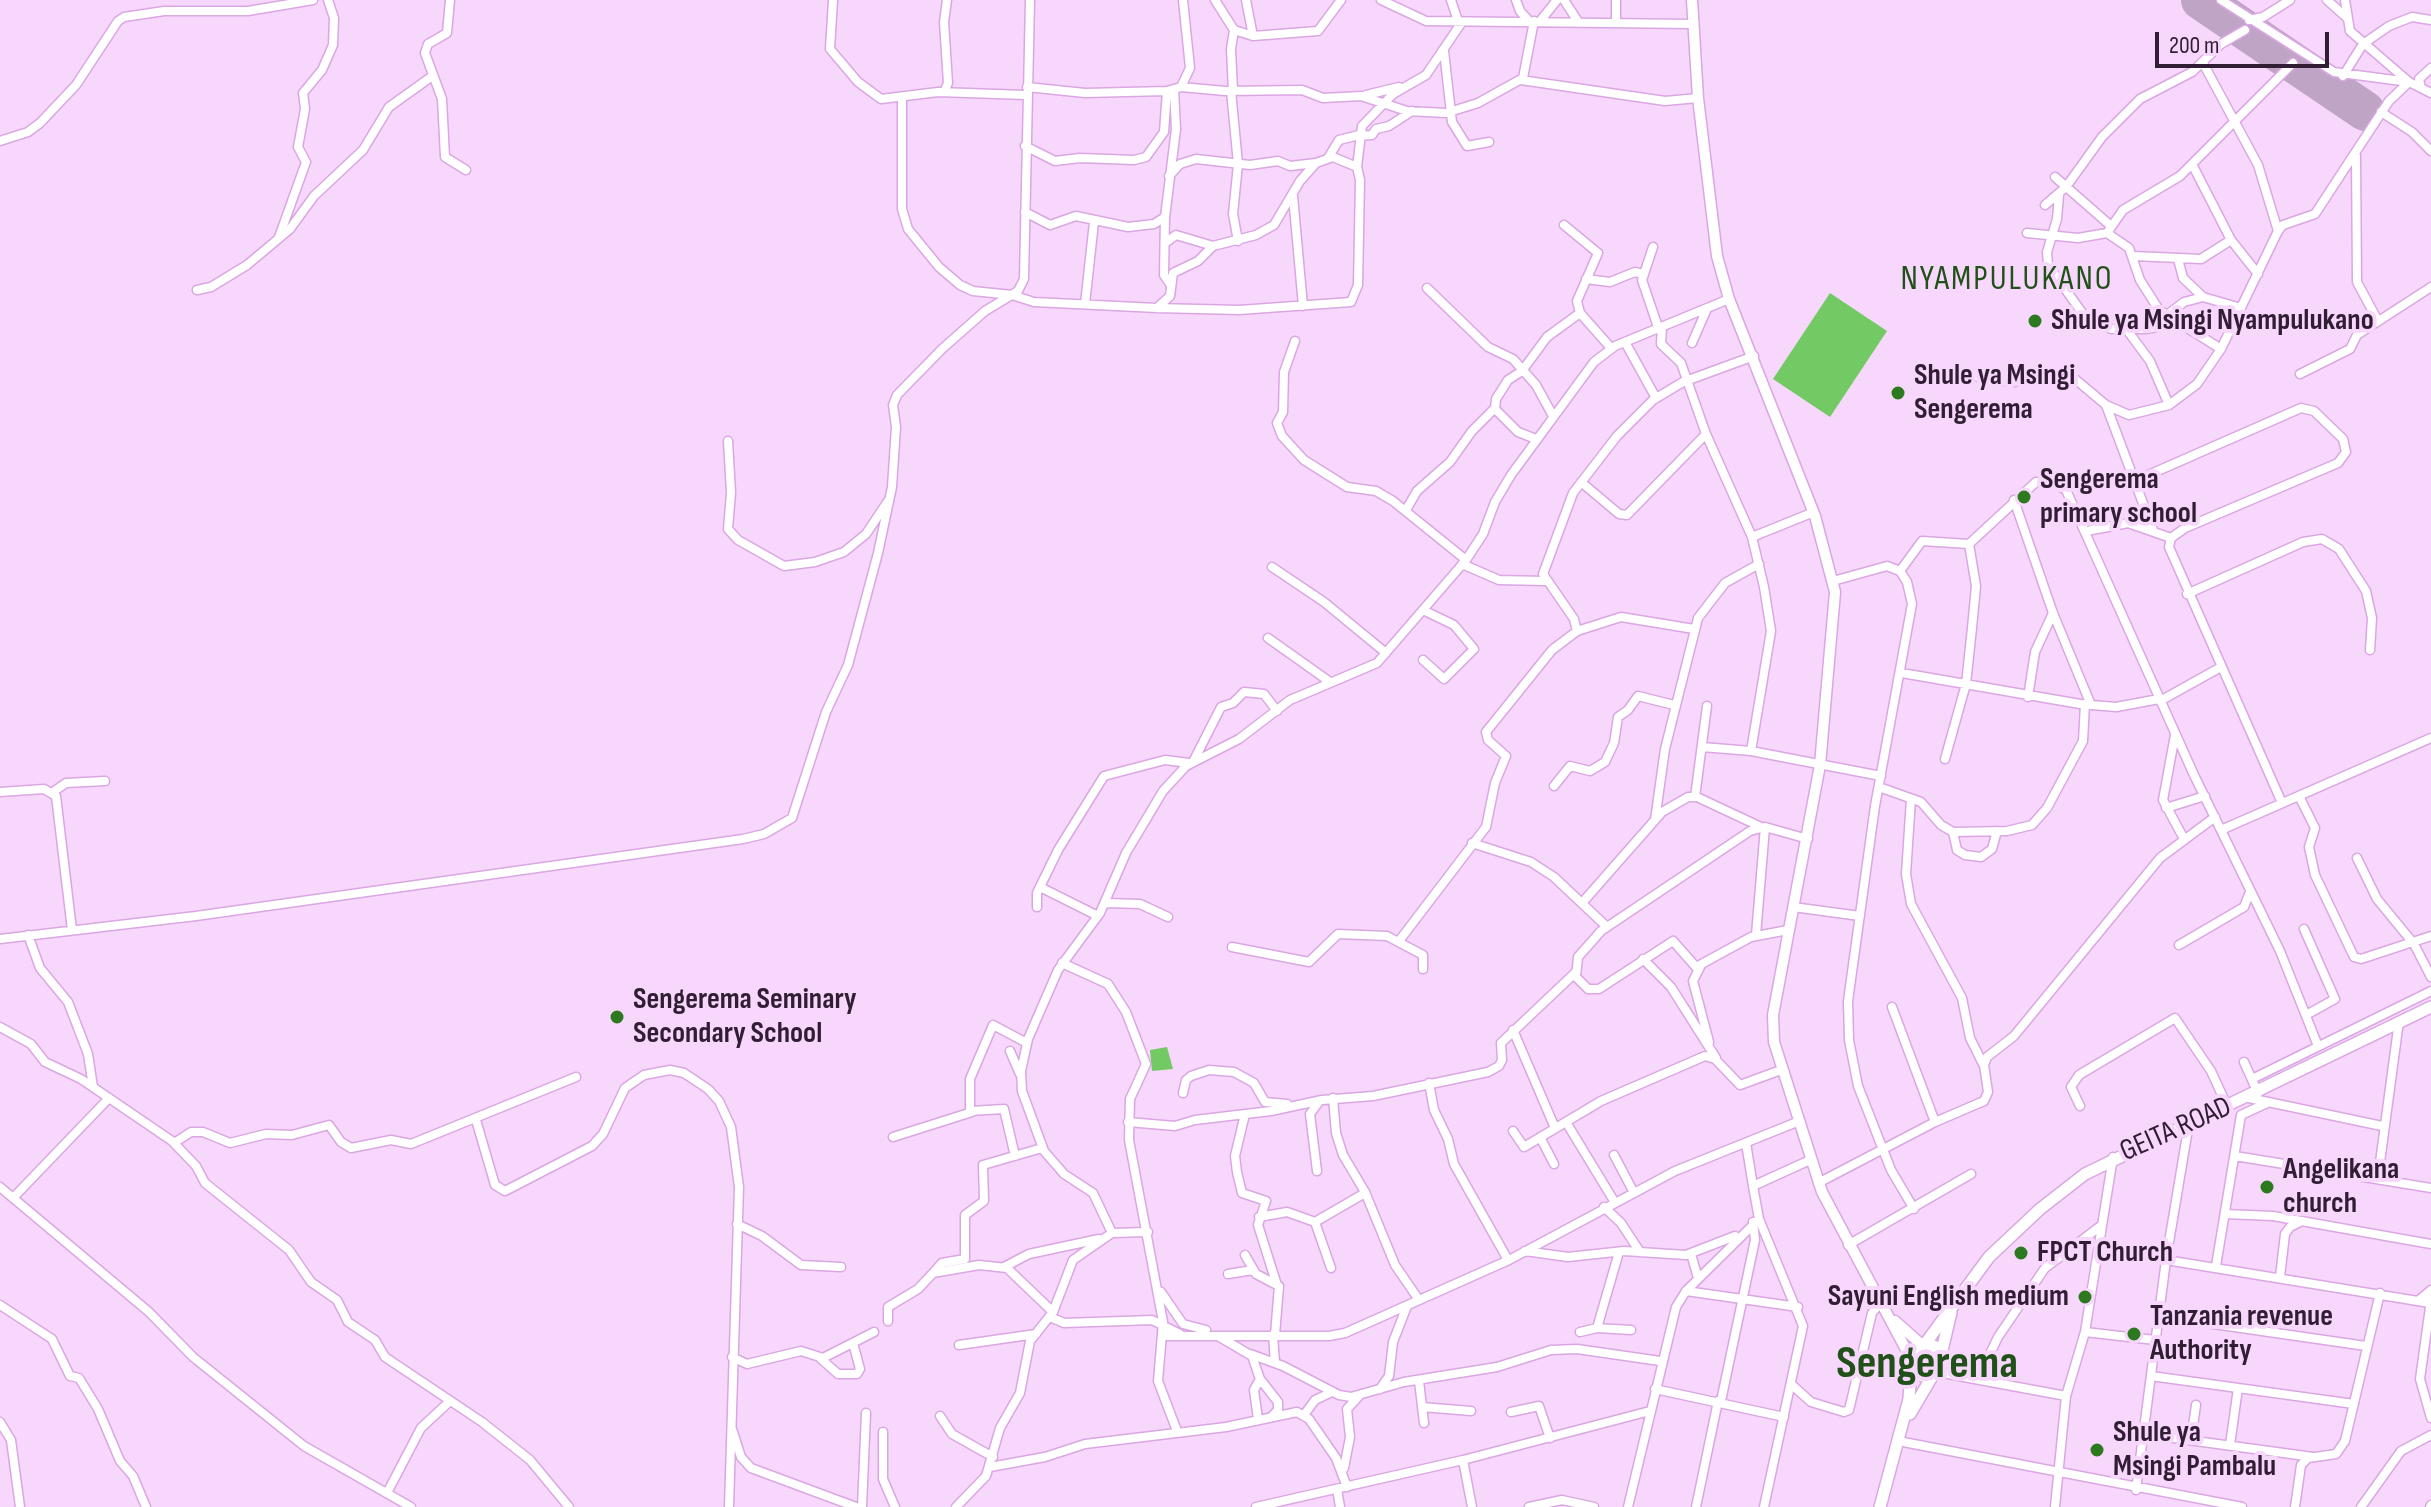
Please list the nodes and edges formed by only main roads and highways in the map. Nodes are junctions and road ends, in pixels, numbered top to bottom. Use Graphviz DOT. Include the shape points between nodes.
graph roads {
  1 [pos="1692,0"];
  2 [pos="2431,1007"];
  3 [pos="1956,1301"];
  4 [pos="1891,1318"];
  5 [pos="1923,1344"];
  6 [pos="1942,1357"];
  7 [pos="1910,1362"];
  8 [pos="1935,1374"];
  9 [pos="1899,1437"];
  10 [pos="1880,1507"];
  1 -- 4 [label="main road" via="1710,221 1729,299 1814,512 1833,581 1835,628 1820,765 1773,1015 1774,1042 1818,1183"];
  2 -- 3 [label="highway, GEITA ROAD" via="2254,1096 2113,1157 2059,1192 2018,1229"];
  3 -- 5 [label="highway, GEITA ROAD"];
  3 -- 6 [label="highway, GEITA ROAD"];
  4 -- 5 [label="main road"];
  4 -- 7 [label="main road"];
  5 -- 6 [label="highway" via="1935,1347"];
  5 -- 7 [label="highway, GEITA ROAD"];
  6 -- 8 [label="highway, GEITA ROAD"];
  7 -- 8 [label="highway" via="1920,1375"];
  7 -- 9 [label="highway, GEITA ROAD"];
  8 -- 9 [label="highway, GEITA ROAD"];
  9 -- 10 [label="highway, GEITA ROAD"];
}
